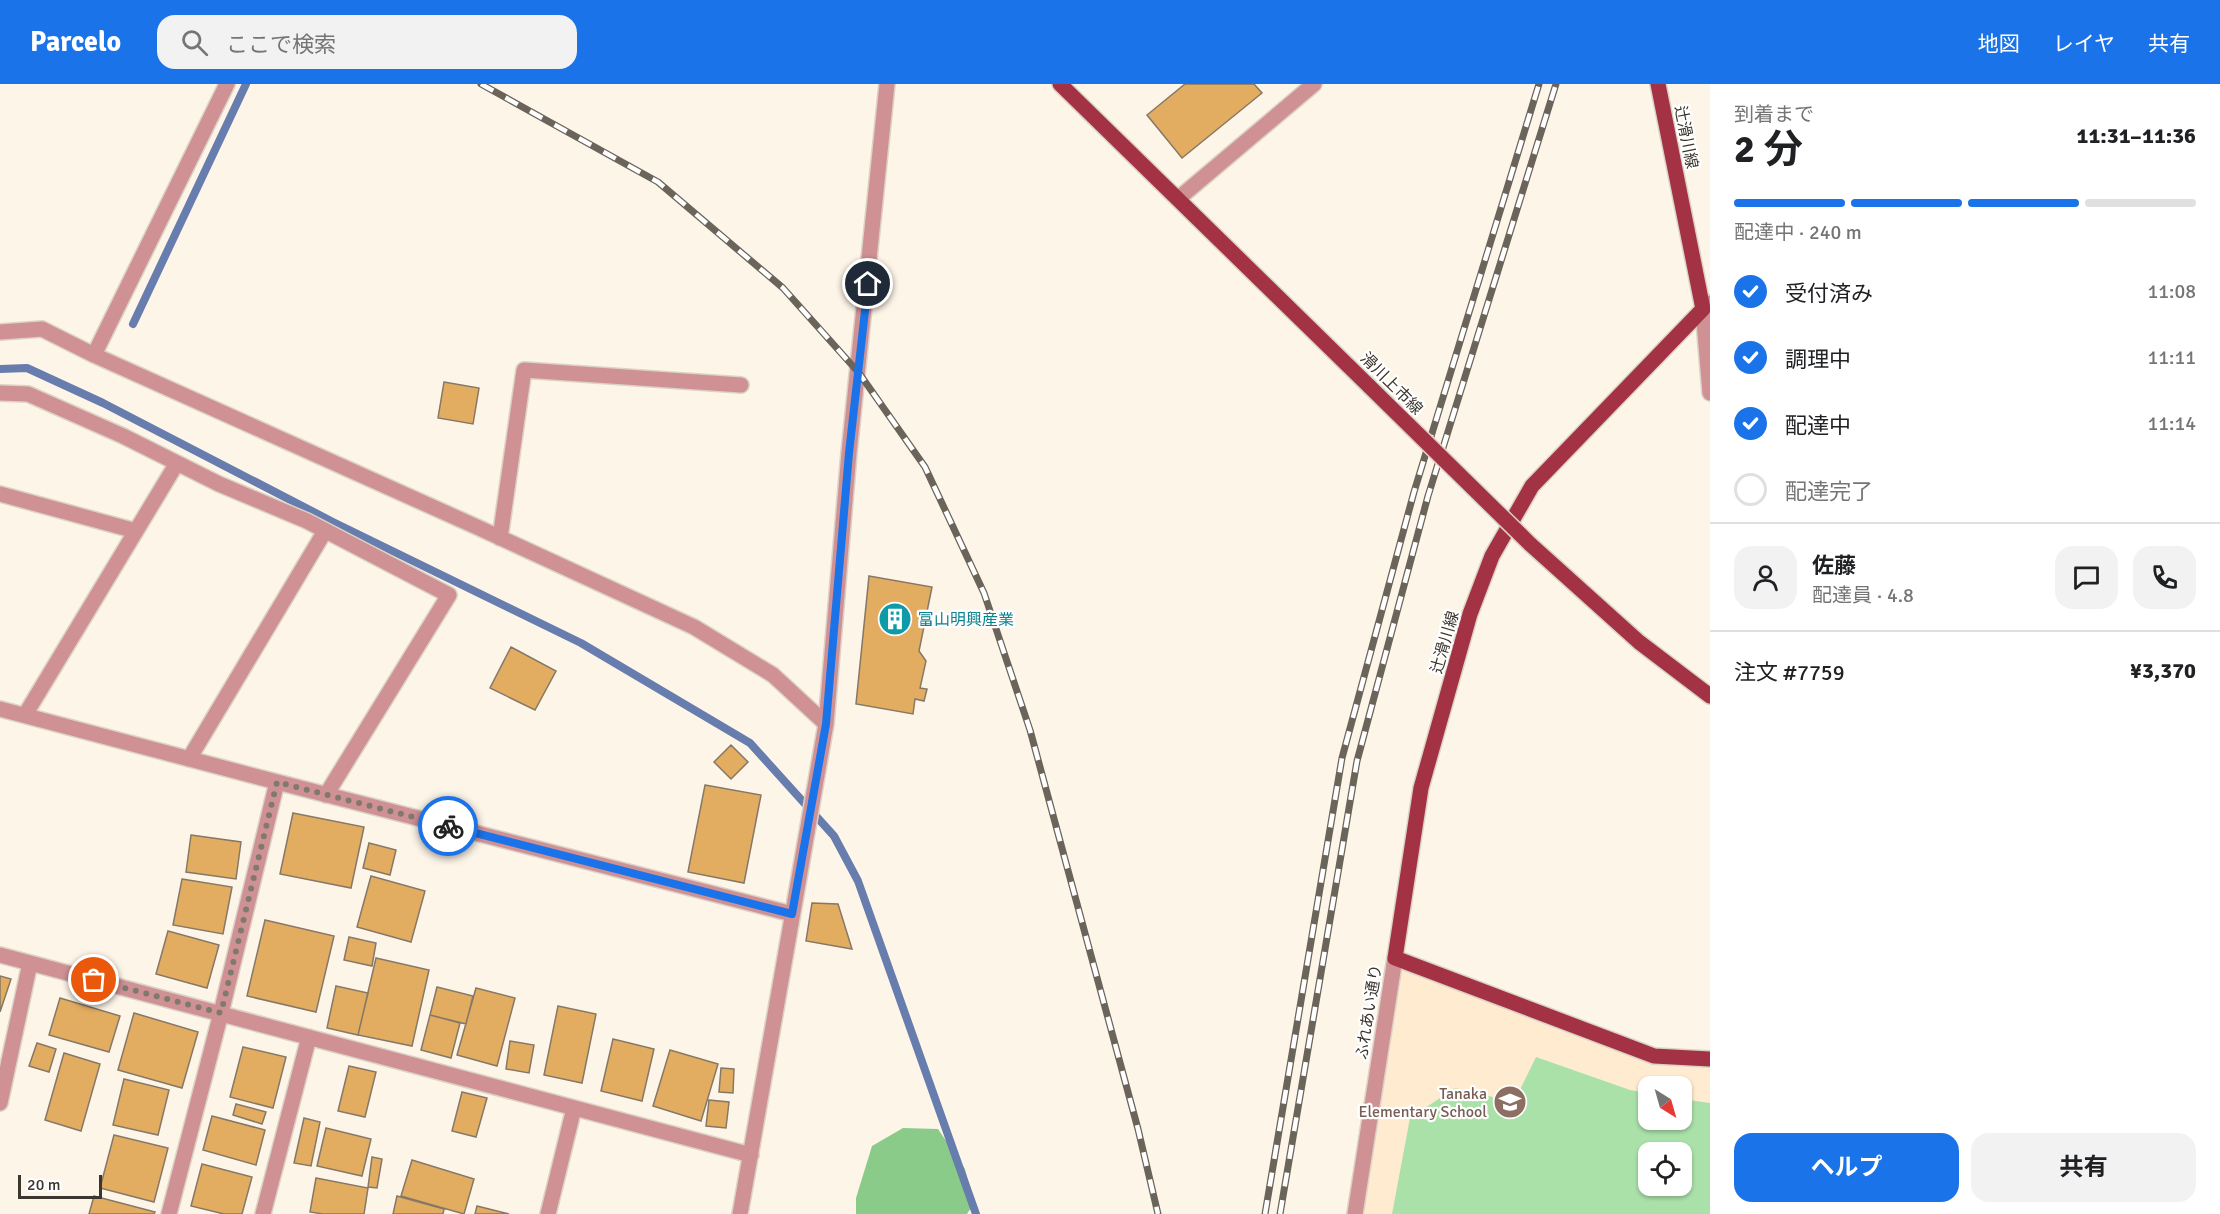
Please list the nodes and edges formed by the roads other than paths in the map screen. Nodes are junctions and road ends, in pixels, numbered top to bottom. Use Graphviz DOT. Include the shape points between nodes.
graph roads {
  1 [pos="227,84"];
  2 [pos="887,84"];
  3 [pos="1060,84"];
  4 [pos="1314,84"];
  5 [pos="1658,84"];
  6 [pos="1179,198"];
  7 [pos="1707,306"];
  8 [pos="0,333"];
  9 [pos="94,355"];
  10 [pos="741,385"];
  11 [pos="0,393"];
  12 [pos="1710,393"];
  13 [pos="177,463"];
  14 [pos="0,494"];
  15 [pos="136,531"];
  16 [pos="325,531"];
  17 [pos="500,538"];
  18 [pos="1710,696"];
  19 [pos="0,709"];
  20 [pos="25,715"];
  21 [pos="826,724"];
  22 [pos="189,759"];
  23 [pos="277,782"];
  24 [pos="326,795"];
  25 [pos="792,914"];
  26 [pos="0,955"];
  27 [pos="1395,958"];
  28 [pos="30,963"];
  29 [pos="221,1013"];
  30 [pos="309,1037"];
  31 [pos="1710,1059"];
  32 [pos="0,1103"];
  33 [pos="574,1107"];
  34 [pos="751,1155"];
  35 [pos="169,1214"];
  36 [pos="263,1214"];
  37 [pos="548,1214"];
  38 [pos="740,1214"];
  39 [pos="1355,1214"];
  1 -- 9 [label="street"];
  2 -- 21 [label="street"];
  3 -- 6 [label="main road, 滑川上市線"];
  4 -- 6 [label="street"];
  5 -- 7 [label="main road, 辻滑川線"];
  6 -- 18 [label="main road, 滑川上市線, bridge" via="1530,544 1639,642"];
  7 -- 12 [label="street"];
  7 -- 27 [label="main road, 辻滑川線" via="1532,486 1492,556 1470,614 1421,788"];
  8 -- 9 [label="street" via="42,329"];
  9 -- 17 [label="street"];
  10 -- 17 [label="street" via="524,370"];
  11 -- 13 [label="street" via="28,394"];
  13 -- 15 [label="street"];
  13 -- 16 [label="street"];
  14 -- 15 [label="street"];
  15 -- 20 [label="street"];
  16 -- 22 [label="street"];
  16 -- 24 [label="street" via="449,596"];
  17 -- 21 [label="street" via="694,627 773,675"];
  19 -- 20 [label="street"];
  20 -- 22 [label="street"];
  21 -- 25 [label="street"];
  22 -- 23 [label="street"];
  23 -- 24 [label="street"];
  23 -- 29 [label="street"];
  24 -- 25 [label="street"];
  25 -- 34 [label="street"];
  26 -- 28 [label="street"];
  27 -- 31 [label="main road" via="1654,1056"];
  27 -- 39 [label="street, ふれあい通り"];
  28 -- 29 [label="street"];
  28 -- 32 [label="street"];
  29 -- 30 [label="street"];
  29 -- 35 [label="street"];
  30 -- 33 [label="street"];
  30 -- 36 [label="street"];
  33 -- 34 [label="street"];
  33 -- 37 [label="street"];
  34 -- 38 [label="street"];
}
